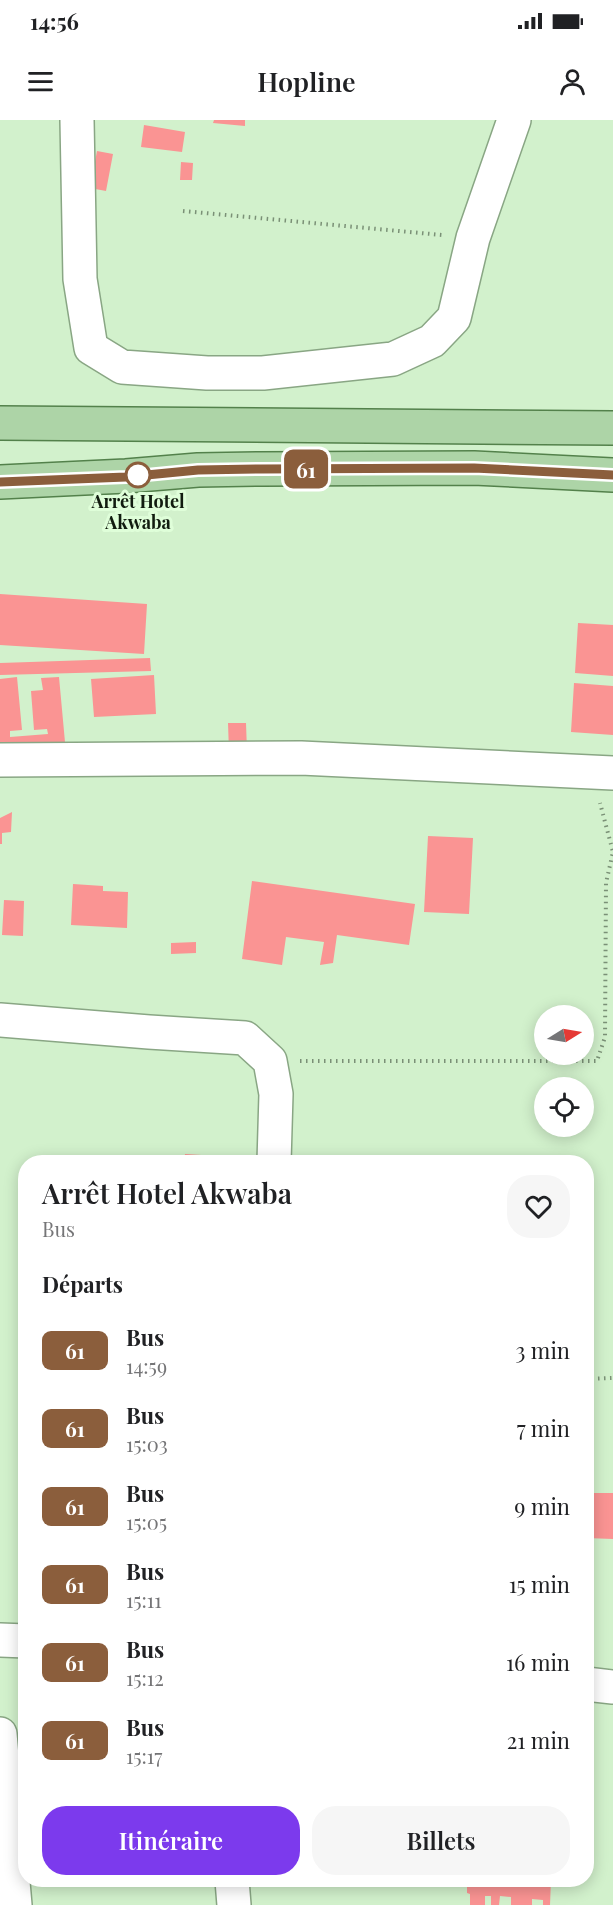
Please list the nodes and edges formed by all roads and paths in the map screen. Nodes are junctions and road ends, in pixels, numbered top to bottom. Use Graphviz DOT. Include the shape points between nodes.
graph roads {
  1 [pos="77,120"];
  2 [pos="514,120"];
  3 [pos="183,211"];
  4 [pos="473,238"];
  5 [pos="0,423"];
  6 [pos="613,428"];
  7 [pos="613,475"];
  8 [pos="0,482"];
  9 [pos="0,760"];
  10 [pos="603,773"];
  11 [pos="0,1020"];
  12 [pos="270,1060"];
  13 [pos="274,1155"];
  14 [pos="613,1378"];
  15 [pos="594,1379"];
  16 [pos="0,1640"];
  17 [pos="18,1641"];
  18 [pos="594,1685"];
  19 [pos="613,1687"];
  20 [pos="0,1734"];
  21 [pos="233,1887"];
  22 [pos="15,1905"];
  23 [pos="234,1905"];
  1 -- 4 [label="street" via="80,279 91,348 122,367 262,373 393,359 432,341 454,318"];
  2 -- 4 [label="street"];
  3 -- 4 [label="path"];
  5 -- 6 [label="main road"];
  7 -- 8 [label="main road" via="474,468 261,469"];
  9 -- 10 [label="street" via="301,758"];
  10 -- 12 [label="path" via="613,852 606,883 605,1038 597,1061"];
  11 -- 12 [label="street" via="245,1038"];
  12 -- 13 [label="street" via="276,1094"];
  14 -- 15 [label="path"];
  16 -- 17 [label="street"];
  18 -- 19 [label="street"];
  20 -- 22 [label="street"];
  21 -- 23 [label="street"];
}
